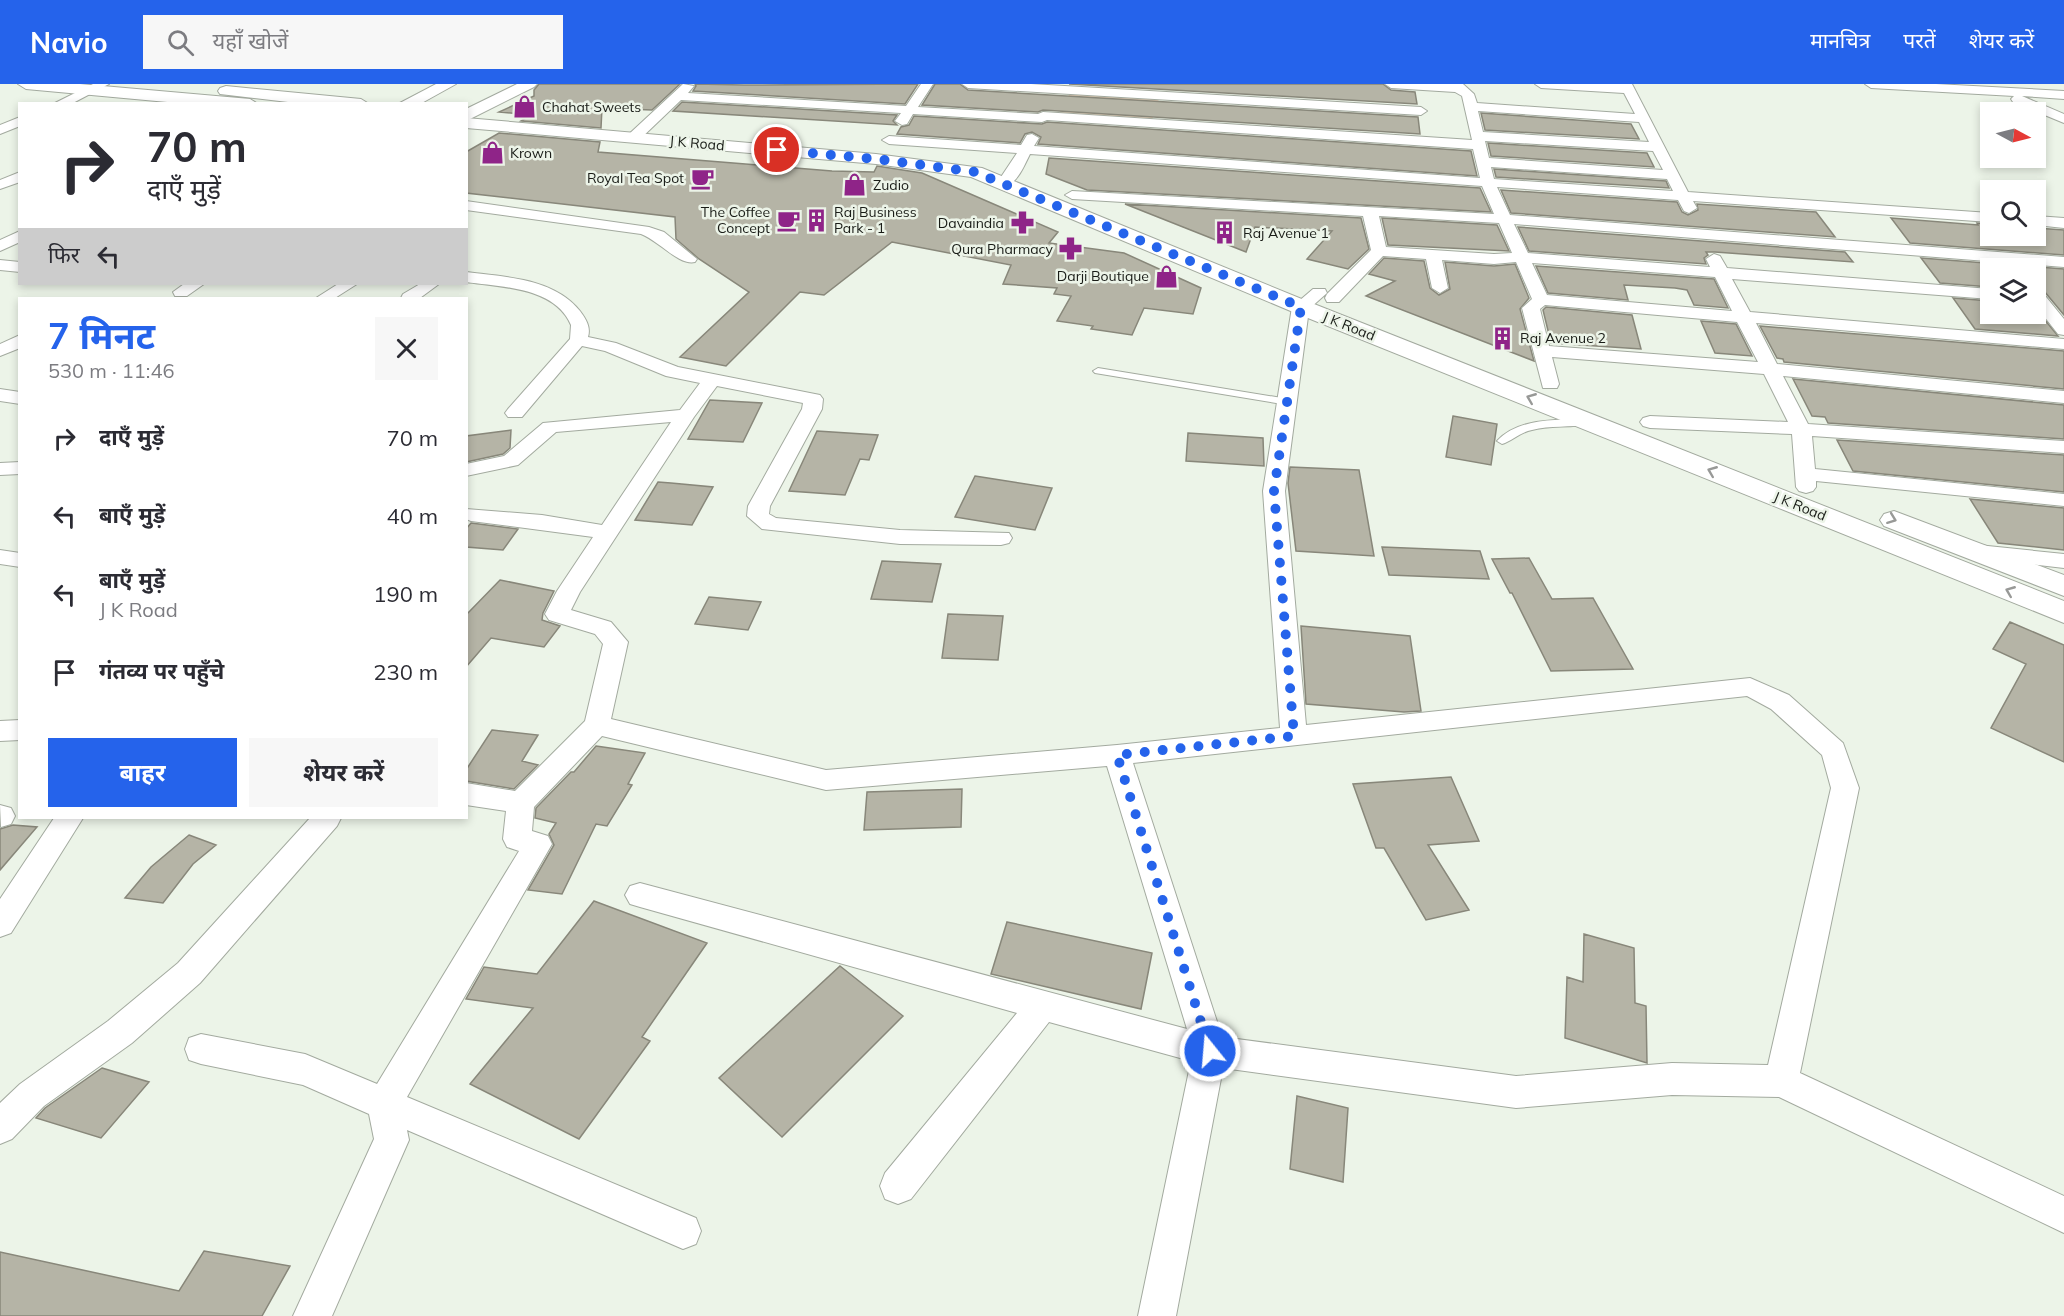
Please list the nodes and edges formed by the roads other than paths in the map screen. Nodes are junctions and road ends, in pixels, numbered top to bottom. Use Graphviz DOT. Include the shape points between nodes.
graph roads {
  1 [pos="26,84"];
  2 [pos="138,84"];
  3 [pos="448,84"];
  4 [pos="530,84"];
  5 [pos="691,84"];
  6 [pos="927,84"];
  7 [pos="968,84"];
  8 [pos="1391,84"];
  9 [pos="1541,84"];
  10 [pos="1871,84"];
  11 [pos="1984,84"];
  12 [pos="1418,86"];
  13 [pos="1458,86"];
  14 [pos="97,87"];
  15 [pos="1058,87"];
  16 [pos="1628,87"];
  17 [pos="1137,89"];
  18 [pos="2002,92"];
  19 [pos="2064,95"];
  20 [pos="677,96"];
  21 [pos="244,97"];
  22 [pos="176,101"];
  23 [pos="64,102"];
  24 [pos="328,102"];
  25 [pos="410,102"];
  26 [pos="1471,107"];
  27 [pos="909,110"];
  28 [pos="1166,110"];
  29 [pos="468,116"];
  30 [pos="1042,117"];
  31 [pos="1643,118"];
  32 [pos="2064,119"];
  33 [pos="18,122"];
  34 [pos="1421,126"];
  35 [pos="0,130"];
  36 [pos="638,133"];
  37 [pos="1478,141"];
  38 [pos="887,144"];
  39 [pos="1658,147"];
  40 [pos="1027,150"];
  41 [pos="1483,162"];
  42 [pos="971,164"];
  43 [pos="1264,167"];
  44 [pos="1672,175"];
  45 [pos="18,177"];
  46 [pos="1010,177"];
  47 [pos="1488,183"];
  48 [pos="0,185"];
  49 [pos="1072,195"];
  50 [pos="1264,195"];
  51 [pos="1683,196"];
  52 [pos="468,205"];
  53 [pos="1370,211"];
  54 [pos="1965,216"];
  55 [pos="1980,217"];
  56 [pos="1506,219"];
  57 [pos="2046,222"];
  58 [pos="2064,223"];
  59 [pos="1702,234"];
  60 [pos="18,237"];
  61 [pos="0,246"];
  62 [pos="1379,251"];
  63 [pos="1433,255"];
  64 [pos="1521,257"];
  65 [pos="2002,258"];
  66 [pos="690,260"];
  67 [pos="1980,261"];
  68 [pos="2046,262"];
  69 [pos="2064,262"];
  70 [pos="0,265"];
  71 [pos="18,267"];
  72 [pos="1719,271"];
  73 [pos="468,277"];
  74 [pos="347,285"];
  75 [pos="429,285"];
  76 [pos="1440,288"];
  77 [pos="1980,293"];
  78 [pos="1326,296"];
  79 [pos="326,297"];
  80 [pos="411,297"];
  81 [pos="2046,298"];
  82 [pos="1542,300"];
  83 [pos="2064,300"];
  84 [pos="1301,307"];
  85 [pos="2046,309"];
  86 [pos="1745,318"];
  87 [pos="2064,330"];
  88 [pos="578,340"];
  89 [pos="18,341"];
  90 [pos="2064,344"];
  91 [pos="0,351"];
  92 [pos="1543,351"];
  93 [pos="1771,369"];
  94 [pos="1098,371"];
  95 [pos="713,379"];
  96 [pos="1550,384"];
  97 [pos="1572,392"];
  98 [pos="0,395"];
  99 [pos="2064,397"];
  100 [pos="18,398"];
  101 [pos="1288,402"];
  102 [pos="514,413"];
  103 [pos="1628,413"];
  104 [pos="686,415"];
  105 [pos="1590,421"];
  106 [pos="1650,422"];
  107 [pos="1801,429"];
  108 [pos="1502,441"];
  109 [pos="1711,447"];
  110 [pos="2064,447"];
  111 [pos="18,468"];
  112 [pos="0,469"];
  113 [pos="468,470"];
  114 [pos="1770,479"];
  115 [pos="1806,480"];
  116 [pos="1838,499"];
  117 [pos="2064,500"];
  118 [pos="1870,511"];
  119 [pos="471,514"];
  120 [pos="608,533"];
  121 [pos="1001,538"];
  122 [pos="1976,551"];
  123 [pos="0,557"];
  124 [pos="18,560"];
  125 [pos="2064,561"];
  126 [pos="2064,586"];
  127 [pos="2064,613"];
  128 [pos="597,725"];
  129 [pos="18,730"];
  130 [pos="0,731"];
  131 [pos="1294,736"];
  132 [pos="1117,755"];
  133 [pos="468,794"];
  134 [pos="521,803"];
  135 [pos="68,819"];
  136 [pos="326,819"];
  137 [pos="639,895"];
  138 [pos="0,924"];
  139 [pos="1042,1006"];
  140 [pos="201,1049"];
  141 [pos="1210,1051"];
  142 [pos="1781,1082"];
  143 [pos="384,1102"];
  144 [pos="0,1127"];
  145 [pos="898,1185"];
  146 [pos="2064,1215"];
  147 [pos="683,1231"];
  148 [pos="312,1316"];
  149 [pos="1157,1316"];
  1 -- 14 [label="main road"];
  2 -- 21 [label="main road"];
  3 -- 25 [label="street"];
  4 -- 29 [label="street"];
  5 -- 20 [label="street"];
  6 -- 27 [label="street"];
  7 -- 15 [label="street"];
  8 -- 12 [label="street"];
  9 -- 16 [label="street"];
  10 -- 18 [label="street"];
  11 -- 18 [label="street"];
  12 -- 13 [label="street"];
  12 -- 34 [label="street"];
  13 -- 26 [label="street" via="1468,94"];
  14 -- 22 [label="main road"];
  14 -- 23 [label="street"];
  15 -- 17 [label="street"];
  15 -- 30 [label="street"];
  16 -- 31 [label="street"];
  17 -- 28 [label="street"];
  18 -- 19 [label="street"];
  18 -- 32 [label="street"];
  20 -- 27 [label="street"];
  20 -- 36 [label="street"];
  21 -- 22 [label="main road"];
  21 -- 24 [label="main road"];
  26 -- 31 [label="street"];
  26 -- 37 [label="street"];
  27 -- 30 [label="street"];
  27 -- 38 [label="street"];
  28 -- 30 [label="street"];
  28 -- 34 [label="street"];
  28 -- 34 [label="street"];
  29 -- 36 [label="main road, J K Road"];
  30 -- 40 [label="street"];
  31 -- 39 [label="street"];
  33 -- 35 [label="street"];
  34 -- 37 [label="street"];
  36 -- 38 [label="main road, J K Road"];
  36 -- 42 [label="main road, J K Road" via="876,159"];
  37 -- 39 [label="street"];
  37 -- 41 [label="street"];
  38 -- 40 [label="street"];
  38 -- 42 [label="main road, J K Road"];
  39 -- 44 [label="street"];
  40 -- 43 [label="street"];
  40 -- 46 [label="street"];
  41 -- 44 [label="street"];
  41 -- 47 [label="street"];
  42 -- 46 [label="main road, J K Road"];
  43 -- 47 [label="street"];
  43 -- 50 [label="street"];
  44 -- 51 [label="street"];
  45 -- 48 [label="street"];
  46 -- 49 [label="main road, J K Road"];
  46 -- 84 [label="main road, J K Road"];
  47 -- 51 [label="street"];
  47 -- 56 [label="street"];
  49 -- 50 [label="street"];
  49 -- 78 [label="main road, J K Road"];
  50 -- 53 [label="street"];
  51 -- 54 [label="street"];
  51 -- 59 [label="street"];
  52 -- 66 [label="street" via="644,230 658,235"];
  53 -- 56 [label="street"];
  53 -- 62 [label="street"];
  54 -- 55 [label="street"];
  54 -- 65 [label="street"];
  56 -- 59 [label="street"];
  56 -- 64 [label="street"];
  57 -- 58 [label="street"];
  59 -- 67 [label="street"];
  59 -- 72 [label="street"];
  60 -- 61 [label="street"];
  62 -- 63 [label="street"];
  62 -- 78 [label="street"];
  63 -- 64 [label="street"];
  63 -- 76 [label="street"];
  64 -- 72 [label="street"];
  64 -- 82 [label="street"];
  68 -- 69 [label="street"];
  70 -- 71 [label="street"];
  72 -- 77 [label="street"];
  72 -- 86 [label="street"];
  73 -- 88 [label="street" via="545,292 578,318 582,333"];
  74 -- 79 [label="street"];
  75 -- 80 [label="street"];
  78 -- 84 [label="street"];
  78 -- 96 [label="main road, J K Road"];
  81 -- 83 [label="street"];
  82 -- 86 [label="street"];
  82 -- 92 [label="street" via="1532,308"];
  84 -- 101 [label="street"];
  105 -- 84 [label="main road, J K Road, one-way"];
  85 -- 87 [label="street"];
  86 -- 90 [label="street"];
  86 -- 93 [label="street"];
  88 -- 95 [label="street" via="610,347 660,368"];
  88 -- 102 [label="street"];
  89 -- 91 [label="street"];
  92 -- 93 [label="street"];
  92 -- 96 [label="street"];
  93 -- 99 [label="street"];
  93 -- 107 [label="street"];
  94 -- 101 [label="lane"];
  95 -- 104 [label="street"];
  95 -- 121 [label="street" via="813,399 812,409 759,506 758,516 770,524 900,537"];
  96 -- 97 [label="main road, J K Road"];
  98 -- 100 [label="street"];
  101 -- 131 [label="street" via="1274,491"];
  103 -- 106 [label="main road"];
  104 -- 113 [label="street" via="550,427 511,461"];
  104 -- 120 [label="street"];
  105 -- 108 [label="lane" via="1527,427 1511,432"];
  114 -- 105 [label="main road, J K Road, one-way"];
  106 -- 107 [label="street"];
  106 -- 109 [label="main road"];
  107 -- 110 [label="street"];
  107 -- 115 [label="street"];
  111 -- 112 [label="street"];
  114 -- 115 [label="main road, J K Road"];
  127 -- 114 [label="main road, J K Road, one-way"];
  115 -- 116 [label="main road, J K Road"];
  115 -- 117 [label="street"];
  118 -- 122 [label="main road, one-way"];
  119 -- 120 [label="street"];
  120 -- 128 [label="street" via="557,614 603,628 616,642"];
  122 -- 125 [label="street"];
  122 -- 126 [label="main road"];
  123 -- 124 [label="street"];
  128 -- 132 [label="street" via="826,780"];
  128 -- 134 [label="street"];
  129 -- 130 [label="street"];
  131 -- 132 [label="street"];
  131 -- 142 [label="street" via="1750,687 1780,702 1834,750 1845,788"];
  132 -- 141 [label="street"];
  133 -- 134 [label="street"];
  134 -- 143 [label="street" via="517,839 538,844"];
  135 -- 138 [label="street"];
  136 -- 144 [label="street" via="189,973 120,1032 32,1095"];
  137 -- 139 [label="street"];
  139 -- 141 [label="street"];
  139 -- 145 [label="street"];
  140 -- 143 [label="street" via="305,1070"];
  141 -- 142 [label="street" via="1516,1092 1672,1079"];
  141 -- 149 [label="street"];
  142 -- 146 [label="street"];
  143 -- 147 [label="street"];
  143 -- 148 [label="street" via="392,1140"];
}
